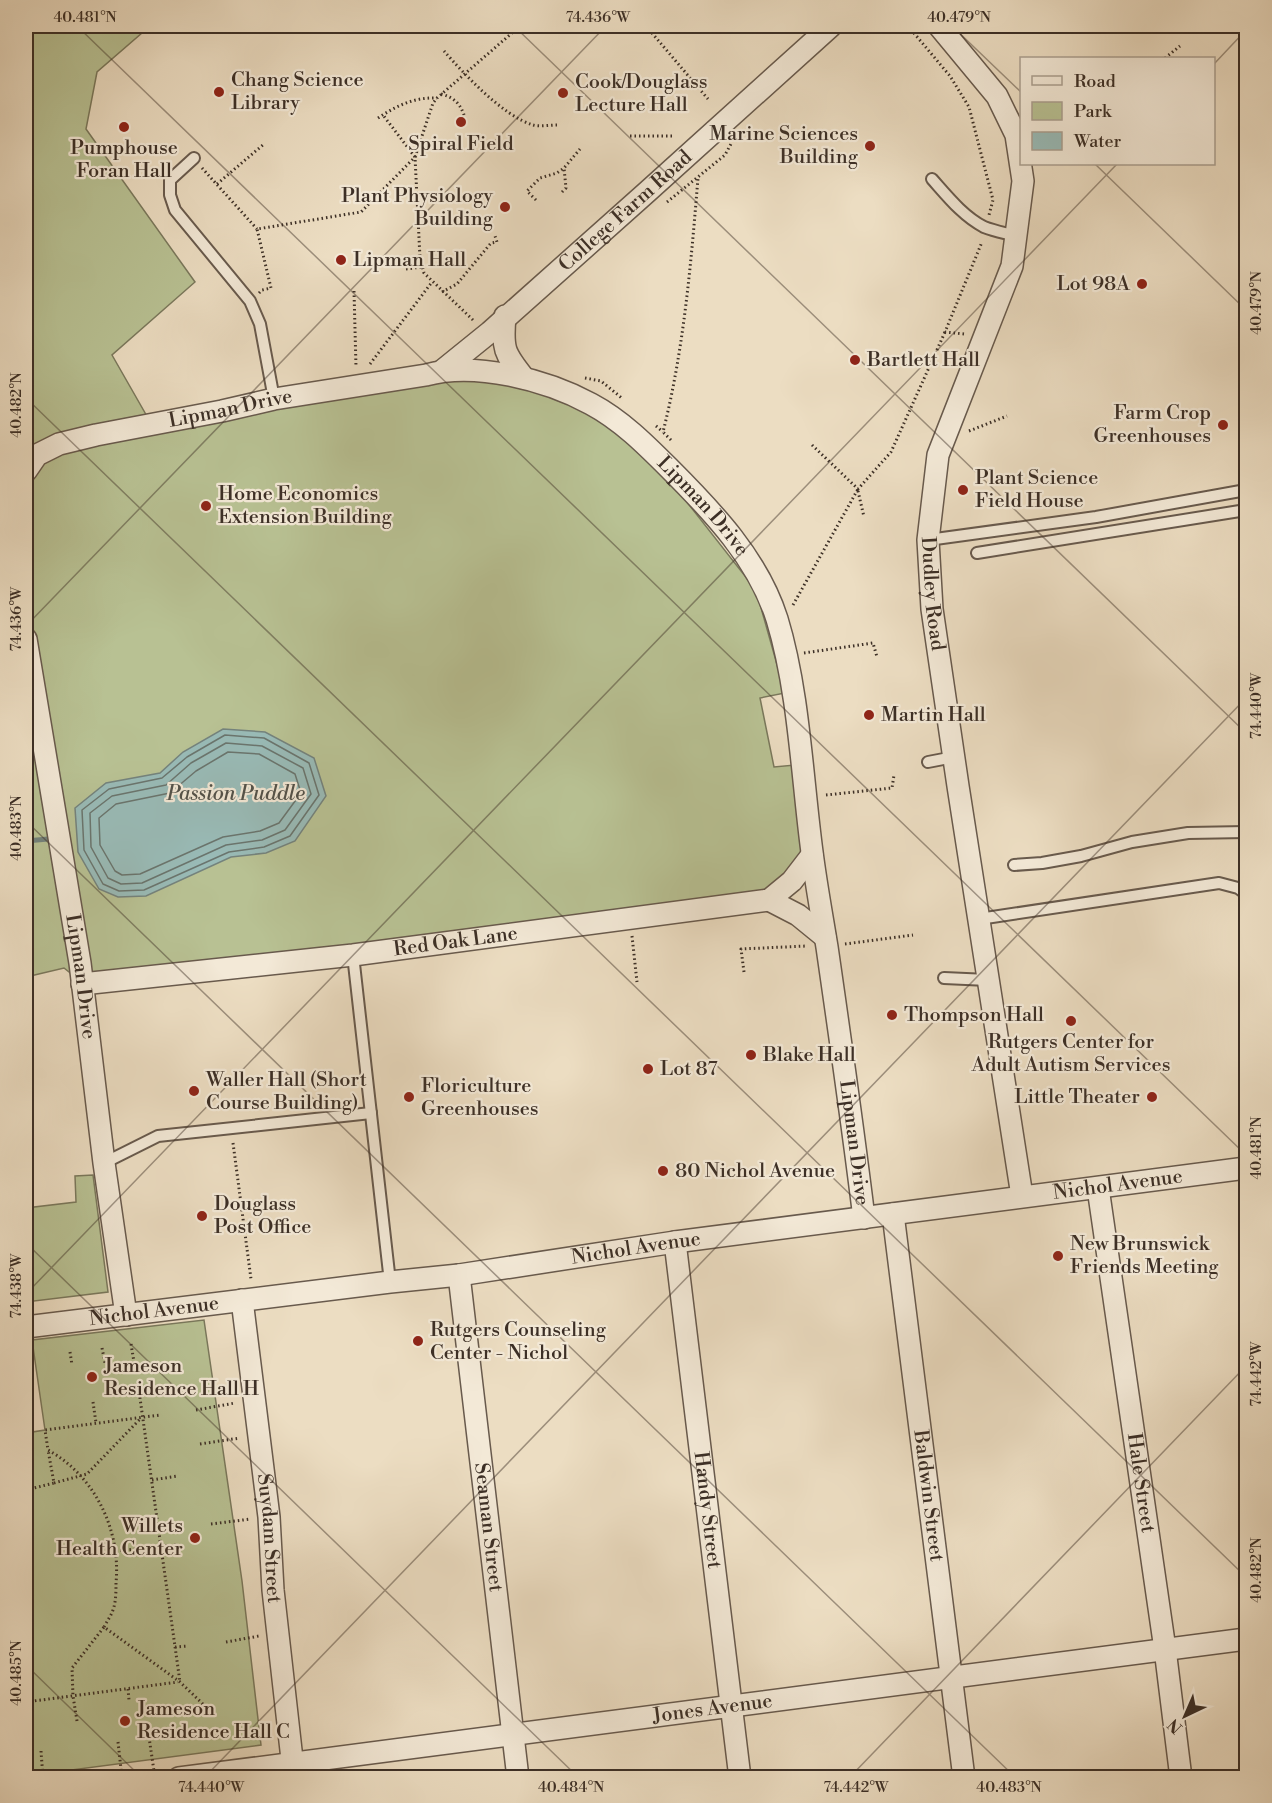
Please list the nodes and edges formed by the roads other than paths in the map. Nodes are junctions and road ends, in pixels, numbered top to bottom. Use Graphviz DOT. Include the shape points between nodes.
graph roads {
  1 [pos="831,26"];
  2 [pos="939,26"];
  3 [pos="194,158"];
  4 [pos="1020,161"];
  5 [pos="1021,165"];
  6 [pos="932,179"];
  7 [pos="1016,236"];
  8 [pos="505,316"];
  9 [pos="442,370"];
  10 [pos="524,378"];
  11 [pos="274,399"];
  12 [pos="26,471"];
  13 [pos="1246,490"];
  14 [pos="1246,510"];
  15 [pos="928,540"];
  16 [pos="977,553"];
  17 [pos="26,639"];
  18 [pos="954,757"];
  19 [pos="928,762"];
  20 [pos="1246,832"];
  21 [pos="812,855"];
  22 [pos="1014,865"];
  23 [pos="1246,894"];
  24 [pos="769,900"];
  25 [pos="979,919"];
  26 [pos="826,941"];
  27 [pos="353,955"];
  28 [pos="944,978"];
  29 [pos="988,980"];
  30 [pos="82,984"];
  31 [pos="371,1113"];
  32 [pos="104,1163"];
  33 [pos="1246,1168"];
  34 [pos="1098,1188"];
  35 [pos="1022,1196"];
  36 [pos="893,1214"];
  37 [pos="864,1218"];
  38 [pos="675,1242"];
  39 [pos="459,1275"];
  40 [pos="390,1282"];
  41 [pos="248,1300"];
  42 [pos="126,1315"];
  43 [pos="26,1327"];
  44 [pos="1246,1639"];
  45 [pos="1165,1648"];
  46 [pos="952,1676"];
  47 [pos="731,1706"];
  48 [pos="512,1735"];
  49 [pos="293,1771"];
  50 [pos="179,1778"];
  51 [pos="518,1778"];
  52 [pos="741,1778"];
  53 [pos="964,1778"];
  54 [pos="1181,1778"];
  1 -- 8 [label="street, College Farm Road"];
  2 -- 4 [label="street, Dudley Road" via="997,96 1016,135"];
  3 -- 11 [label="lane" via="170,180 170,195 175,210 250,301 260,324"];
  5 -- 7 [label="street, Dudley Road" via="1023,181"];
  6 -- 7 [label="lane" via="972,219 986,228"];
  7 -- 15 [label="street, Dudley Road" via="1011,266 938,455"];
  8 -- 9 [label="street, College Farm Road"];
  8 -- 10 [label="street" via="504,348"];
  9 -- 10 [label="street, Lipman Drive"];
  9 -- 11 [label="street, Lipman Drive"];
  10 -- 21 [label="street, Lipman Drive" via="591,404 622,423 694,493 738,545 760,579 788,666"];
  11 -- 12 [label="street, Lipman Drive" via="58,444 38,455"];
  13 -- 15 [label="lane" via="1096,517"];
  14 -- 16 [label="lane"];
  15 -- 18 [label="street, Dudley Road" via="932,609"];
  17 -- 30 [label="street, Lipman Drive"];
  18 -- 19 [label="lane"];
  18 -- 25 [label="street, Dudley Road"];
  20 -- 22 [label="lane" via="1188,833 1081,856"];
  21 -- 24 [label="street" via="792,881"];
  21 -- 26 [label="street, Lipman Drive"];
  23 -- 25 [label="lane" via="1219,883"];
  24 -- 26 [label="street" via="798,915"];
  24 -- 27 [label="street, Red Oak Lane"];
  25 -- 29 [label="street, Dudley Road"];
  26 -- 37 [label="street, Lipman Drive"];
  27 -- 30 [label="street, Red Oak Lane"];
  27 -- 31 [label="lane"];
  28 -- 29 [label="lane"];
  29 -- 35 [label="street, Dudley Road"];
  30 -- 32 [label="street, Lipman Drive"];
  31 -- 32 [label="lane" via="158,1136"];
  31 -- 40 [label="lane"];
  32 -- 42 [label="street, Lipman Drive"];
  33 -- 34 [label="street, Nichol Avenue"];
  34 -- 35 [label="street, Nichol Avenue"];
  34 -- 45 [label="street, Hale Street"];
  35 -- 36 [label="street, Nichol Avenue"];
  36 -- 37 [label="street, Nichol Avenue"];
  36 -- 46 [label="street, Baldwin Street"];
  37 -- 38 [label="street, Nichol Avenue"];
  38 -- 39 [label="street, Nichol Avenue"];
  38 -- 47 [label="street, Handy Street"];
  39 -- 40 [label="street, Nichol Avenue"];
  39 -- 48 [label="street, Seaman Street"];
  40 -- 41 [label="street, Nichol Avenue"];
  41 -- 42 [label="street, Nichol Avenue"];
  41 -- 49 [label="street, Suydam Street"];
  42 -- 43 [label="street, Nichol Avenue"];
  44 -- 45 [label="street, Jones Avenue"];
  45 -- 46 [label="street, Jones Avenue"];
  45 -- 54 [label="street, Hale Street"];
  46 -- 47 [label="street, Jones Avenue"];
  46 -- 53 [label="street, Baldwin Street"];
  47 -- 48 [label="street, Jones Avenue"];
  47 -- 52 [label="street, Handy Street"];
  48 -- 49 [label="street, Jones Avenue"];
  48 -- 51 [label="street, Seaman Street"];
  49 -- 50 [label="street, Jones Avenue"];
}
